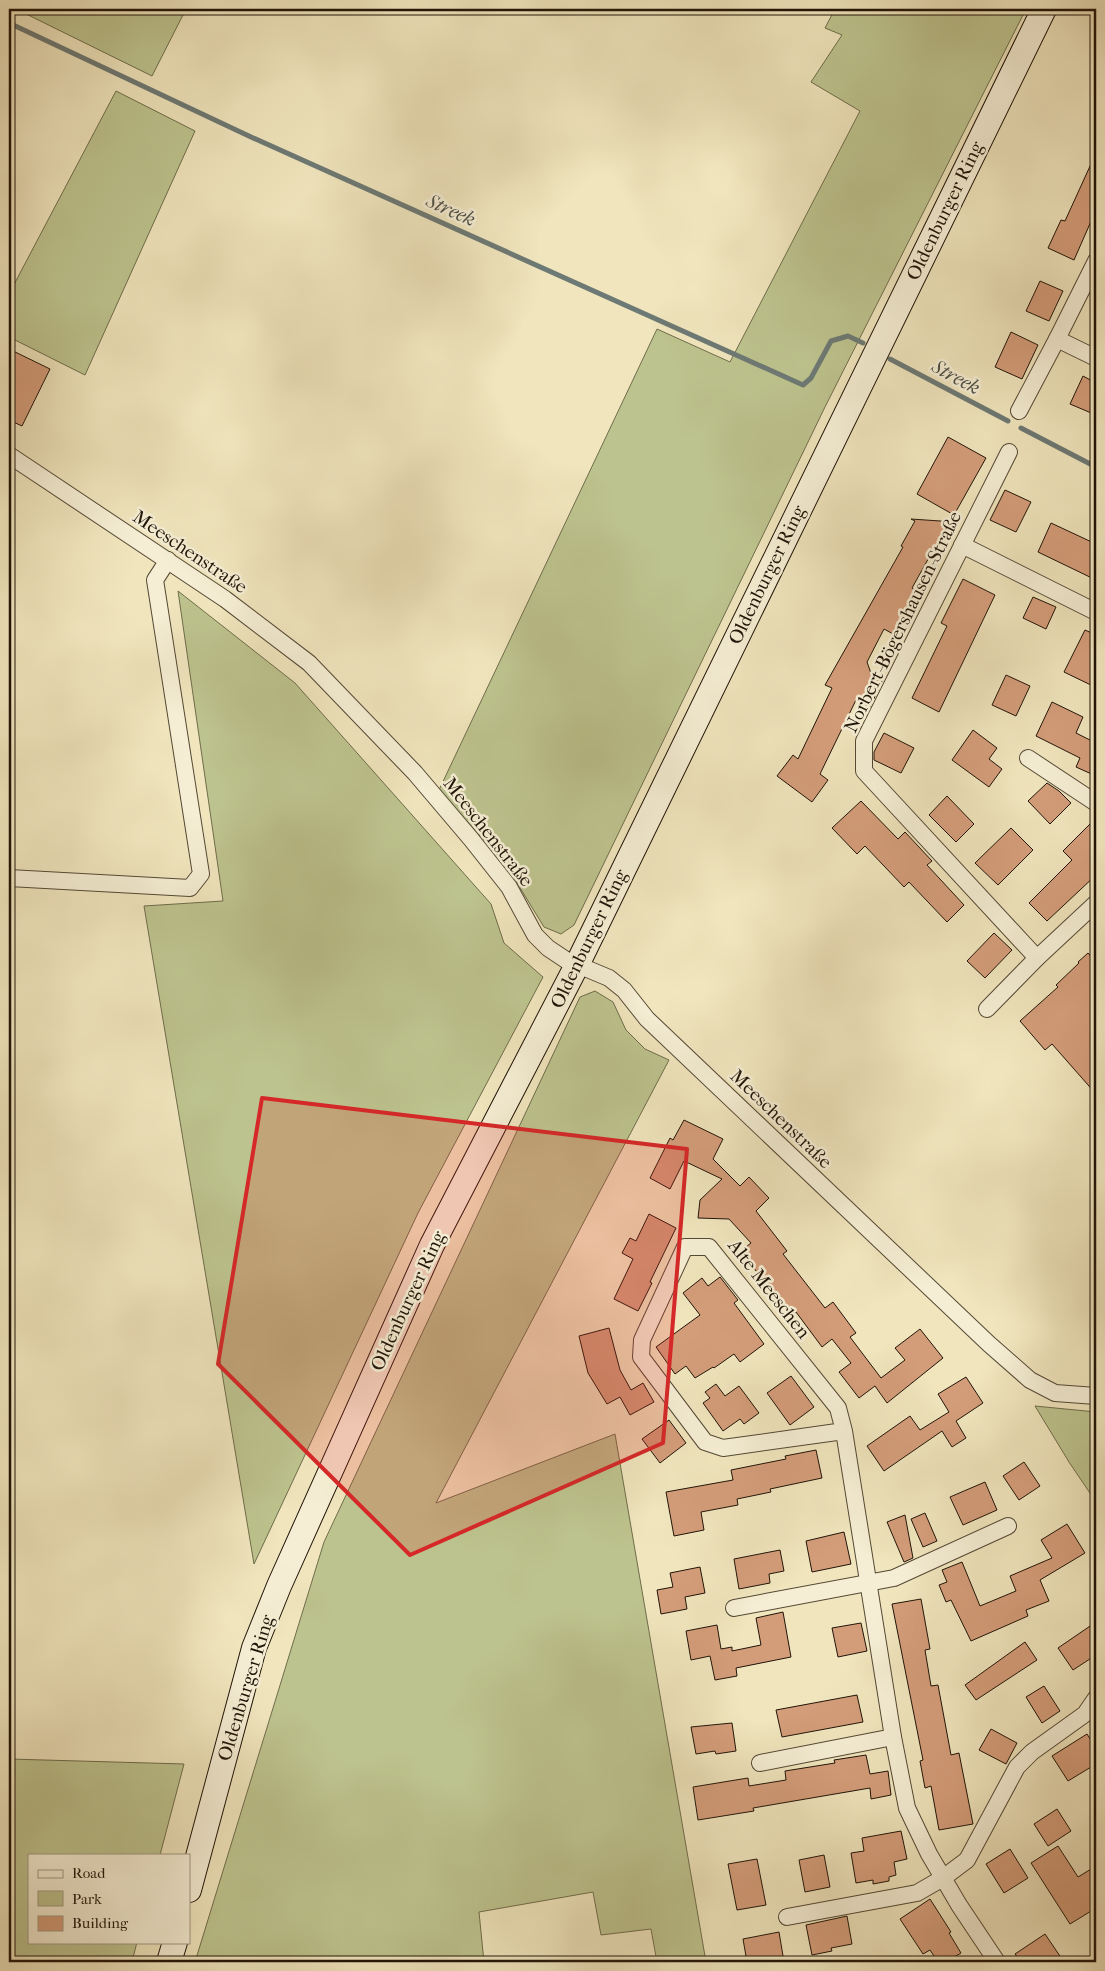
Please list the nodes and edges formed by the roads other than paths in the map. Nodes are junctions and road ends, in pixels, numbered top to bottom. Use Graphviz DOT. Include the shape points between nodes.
graph roads {
  1 [pos="1044,9"];
  2 [pos="1096,260"];
  3 [pos="1057,339"];
  4 [pos="1096,358"];
  5 [pos="1018,411"];
  6 [pos="1009,452"];
  7 [pos="9,455"];
  8 [pos="962,545"];
  9 [pos="168,560"];
  10 [pos="1096,612"];
  11 [pos="1028,758"];
  12 [pos="1096,803"];
  13 [pos="9,878"];
  14 [pos="1096,903"];
  15 [pos="1037,958"];
  16 [pos="577,965"];
  17 [pos="987,1009"];
  18 [pos="1096,1396"];
  19 [pos="844,1431"];
  20 [pos="1008,1526"];
  21 [pos="870,1584"];
  22 [pos="734,1608"];
  23 [pos="1096,1698"];
  24 [pos="893,1736"];
  25 [pos="760,1762"];
  26 [pos="943,1878"];
  27 [pos="190,1886"];
  28 [pos="786,1917"];
  29 [pos="174,1944"];
  30 [pos="169,1962"];
  31 [pos="997,1962"];
  1 -- 16 [label="main road, Oldenburger Ring"];
  2 -- 3 [label="street"];
  3 -- 4 [label="street"];
  3 -- 5 [label="street"];
  6 -- 8 [label="street, Norbert-Bögershausen-Straße"];
  7 -- 9 [label="street, Meeschenstraße"];
  8 -- 10 [label="street"];
  8 -- 15 [label="street, Norbert-Bögershausen-Straße" via="864,741 864,770"];
  9 -- 13 [label="street" via="155,580 201,874 190,888"];
  9 -- 16 [label="street, Meeschenstraße" via="309,662 415,773 471,839 509,887 535,935 554,952"];
  11 -- 12 [label="street"];
  14 -- 15 [label="street"];
  15 -- 17 [label="street"];
  16 -- 18 [label="street, Meeschenstraße" via="609,978 624,990 647,1019 1030,1380 1055,1393"];
  16 -- 27 [label="main road, Oldenburger Ring" via="432,1245 279,1586 254,1648"];
  19 -- 19 [label="street, Alte Meeschen" via="838,1408 709,1247 685,1247 642,1340 641,1357 706,1442 723,1448"];
  19 -- 21 [label="street, Alte Meeschen"];
  20 -- 21 [label="street" via="894,1578"];
  21 -- 22 [label="street"];
  21 -- 24 [label="street, Alte Meeschen"];
  23 -- 26 [label="street" via="1086,1714 1016,1767 968,1860"];
  24 -- 25 [label="street"];
  24 -- 26 [label="street, Alte Meeschen" via="907,1808"];
  26 -- 28 [label="street" via="916,1893"];
  26 -- 31 [label="street, Alte Meeschen"];
  29 -- 30 [label="main road"];
}
